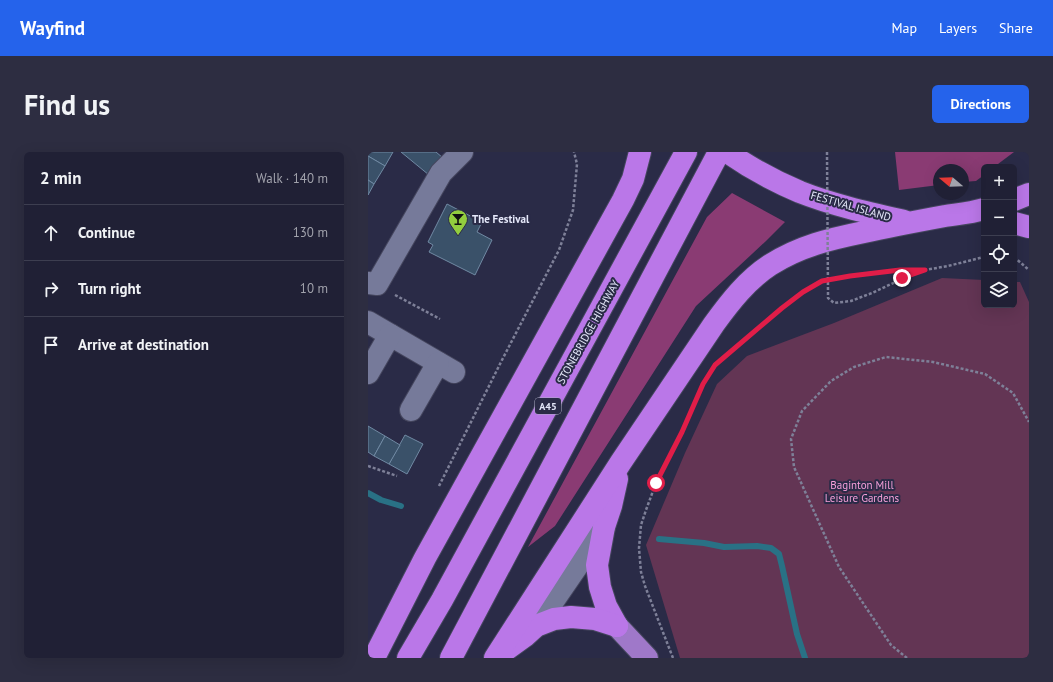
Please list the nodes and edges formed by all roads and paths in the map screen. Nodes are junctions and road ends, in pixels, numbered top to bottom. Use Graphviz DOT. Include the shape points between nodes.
graph roads {
  1 [pos="462,152"];
  2 [pos="574,152"];
  3 [pos="640,152"];
  4 [pos="686,152"];
  5 [pos="727,152"];
  6 [pos="827,152"];
  7 [pos="714,161"];
  8 [pos="1029,194"];
  9 [pos="1017,199"];
  10 [pos="981,210"];
  11 [pos="958,214"];
  12 [pos="981,218"];
  13 [pos="909,222"];
  14 [pos="1017,224"];
  15 [pos="1029,227"];
  16 [pos="981,258"];
  17 [pos="1017,259"];
  18 [pos="925,270"];
  19 [pos="1029,270"];
  20 [pos="372,284"];
  21 [pos="440,319"];
  22 [pos="368,322"];
  23 [pos="390,335"];
  24 [pos="368,373"];
  25 [pos="411,410"];
  26 [pos="1029,422"];
  27 [pos="621,462"];
  28 [pos="368,466"];
  29 [pos="397,476"];
  30 [pos="439,486"];
  31 [pos="604,527"];
  32 [pos="536,626"];
  33 [pos="617,626"];
  34 [pos="374,658"];
  35 [pos="408,658"];
  36 [pos="451,658"];
  37 [pos="495,658"];
  38 [pos="647,658"];
  39 [pos="672,658"];
  40 [pos="907,658"];
  1 -- 20 [label="lane" via="441,173"];
  2 -- 30 [label="path" via="577,164 573,210 559,250"];
  3 -- 34 [label="highway" via="633,179 623,200 425,558"];
  4 -- 35 [label="highway, STONEBRIDGE HIGHWAY / A45" via="450,586"];
  5 -- 13 [label="highway, FESTIVAL ISLAND" via="756,171 801,192 857,210"];
  6 -- 18 [label="path, bridge" via="828,298 834,303 851,301"];
  7 -- 36 [label="highway"];
  8 -- 9 [label="highway"];
  10 -- 11 [label="highway, FESTIVAL ISLAND"];
  11 -- 12 [label="highway"];
  11 -- 13 [label="highway, FESTIVAL ISLAND"];
  13 -- 27 [label="highway" via="801,248 769,266 748,282 729,303"];
  14 -- 15 [label="highway"];
  16 -- 18 [label="path"];
  17 -- 19 [label="path"];
  18 -- 39 [label="path" via="900,270 822,281 803,292 715,365 703,384 656,483 642,525 639,548 641,572"];
  20 -- 21 [label="path"];
  22 -- 23 [label="lane"];
  23 -- 24 [label="lane"];
  23 -- 25 [label="lane" via="446,367"];
  26 -- 40 [label="path" via="1013,393 985,374 933,362 886,357 854,367 831,381 802,411 791,439 794,467 839,567 891,645"];
  27 -- 31 [label="highway"];
  27 -- 37 [label="highway"];
  28 -- 29 [label="path"];
  31 -- 32 [label="lane"];
  31 -- 33 [label="highway" via="597,565 606,606"];
  32 -- 33 [label="highway" via="554,619 571,617 595,619"];
  32 -- 37 [label="highway"];
  33 -- 38 [label="main road"];
}
